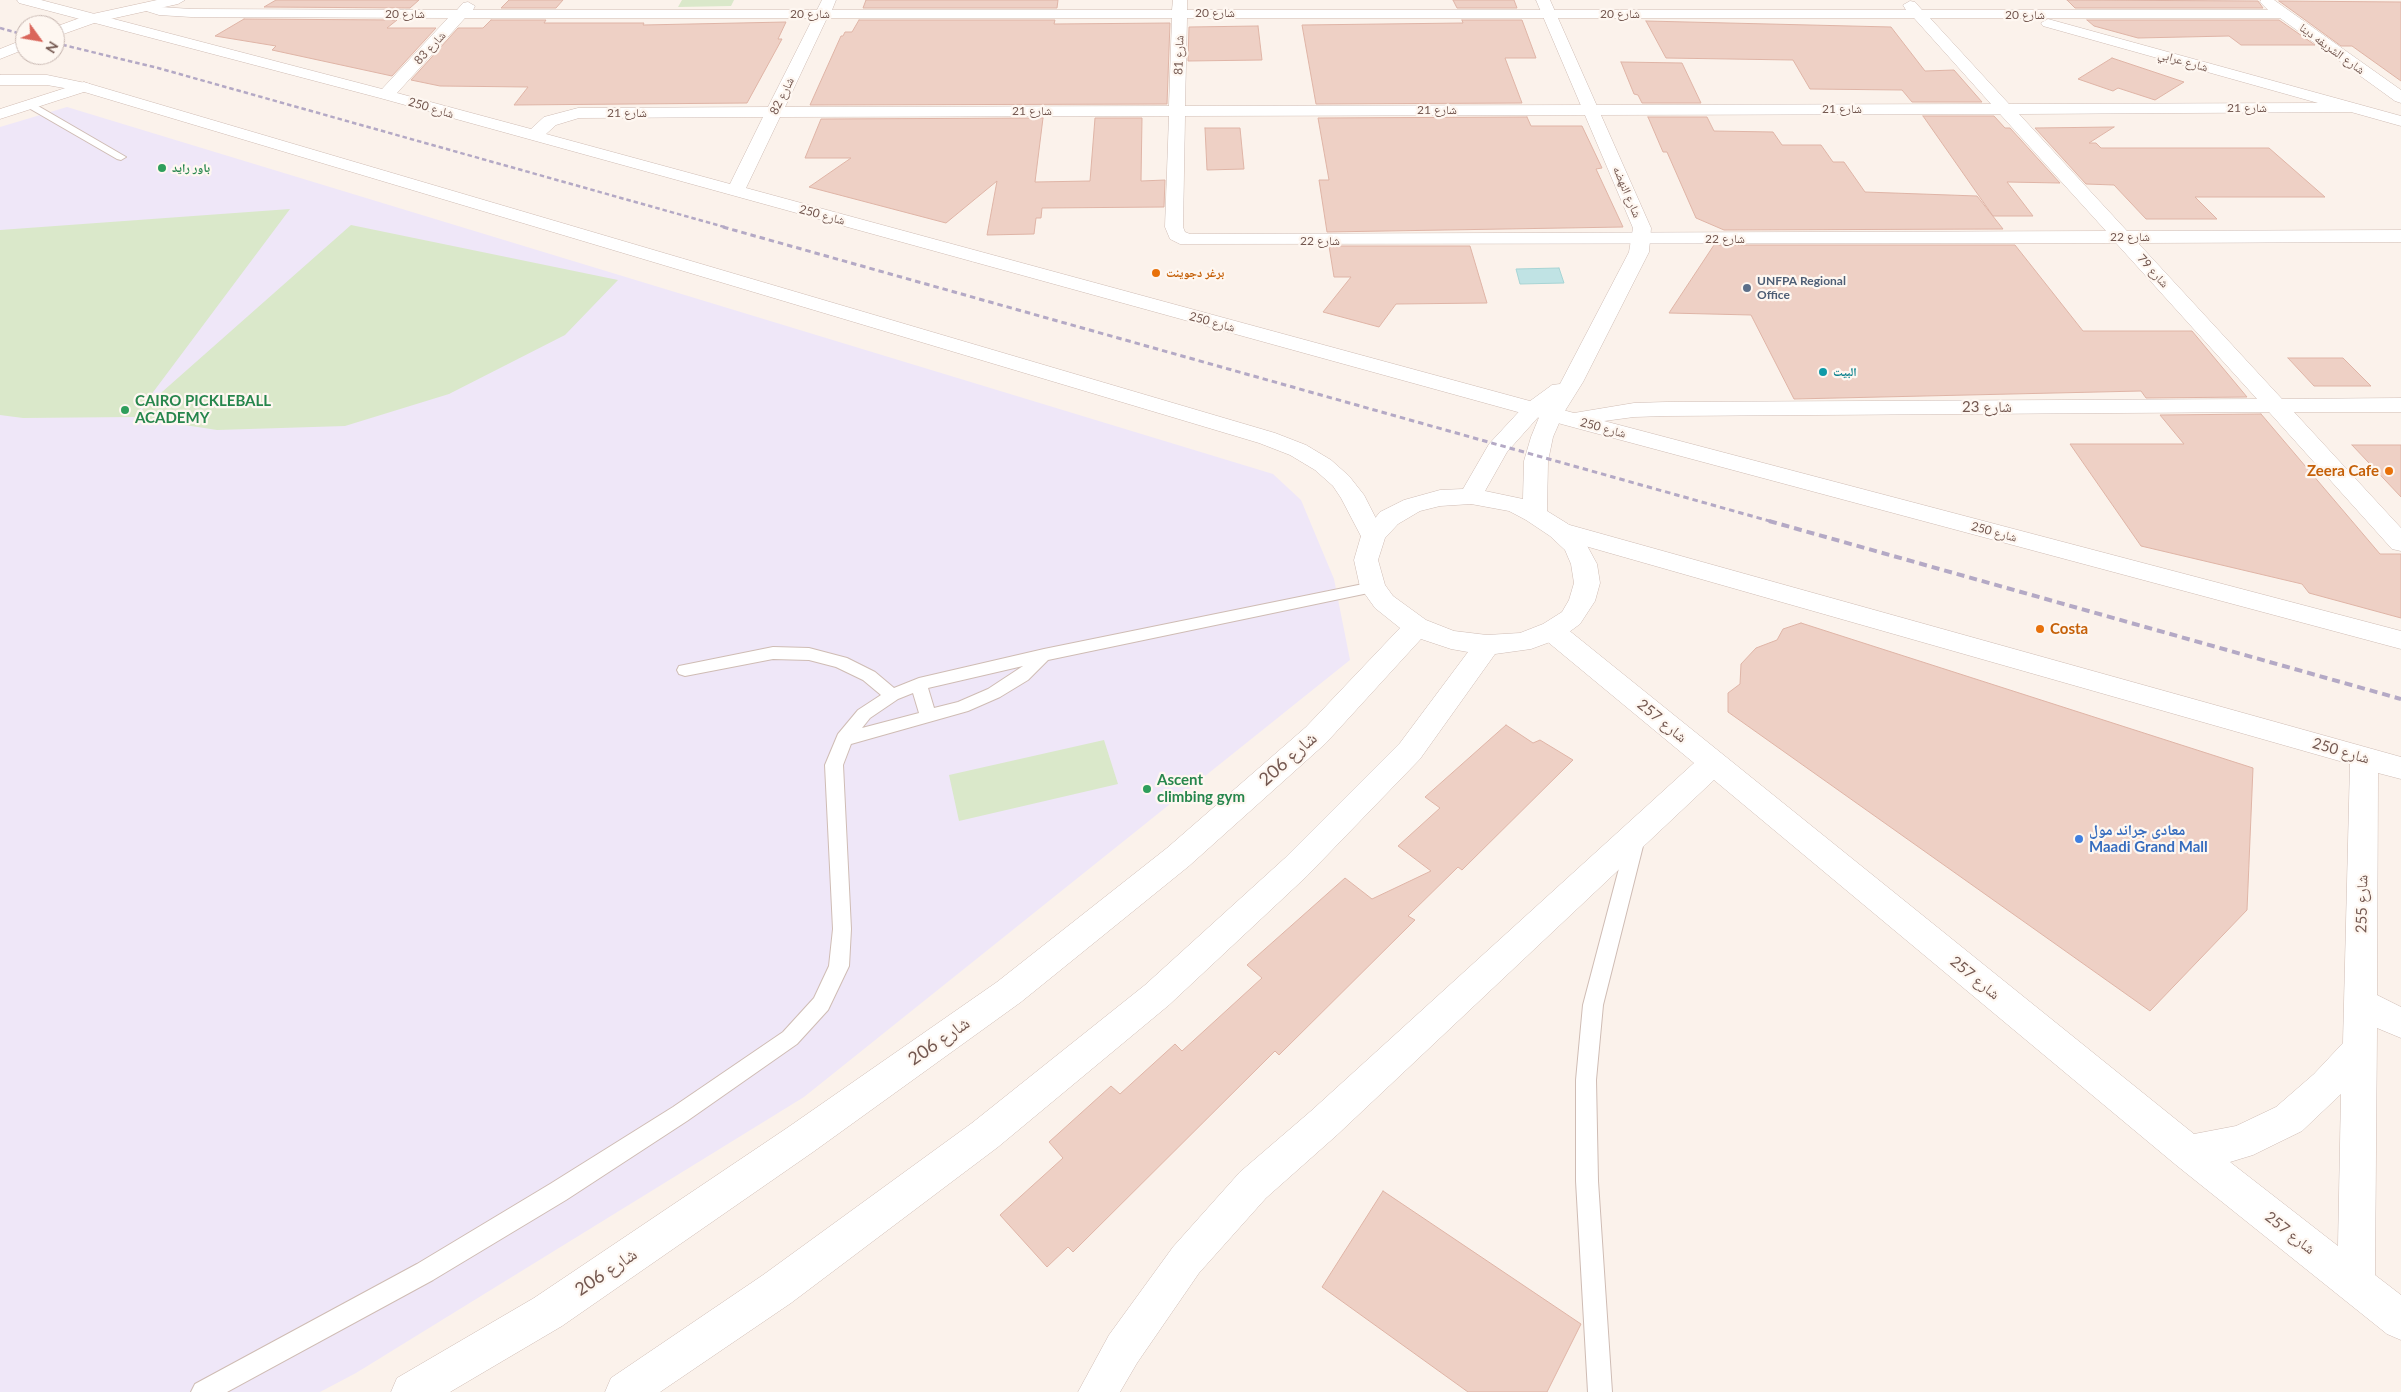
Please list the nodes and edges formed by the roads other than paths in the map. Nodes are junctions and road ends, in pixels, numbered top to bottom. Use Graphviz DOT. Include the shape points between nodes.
graph roads {
  1 [pos="24,0"];
  2 [pos="105,0"];
  3 [pos="178,0"];
  4 [pos="474,0"];
  5 [pos="1965,0"];
  6 [pos="2264,0"];
  7 [pos="1180,6"];
  8 [pos="1911,6"];
  9 [pos="148,7"];
  10 [pos="825,7"];
  11 [pos="1546,7"];
  12 [pos="460,14"];
  13 [pos="2283,14"];
  14 [pos="2017,15"];
  15 [pos="85,16"];
  16 [pos="65,21"];
  17 [pos="65,27"];
  18 [pos="15,39"];
  19 [pos="0,44"];
  20 [pos="15,48"];
  21 [pos="0,54"];
  22 [pos="0,70"];
  23 [pos="0,75"];
  24 [pos="0,80"];
  25 [pos="84,87"];
  26 [pos="386,95"];
  27 [pos="2401,98"];
  28 [pos="30,105"];
  29 [pos="2005,108"];
  30 [pos="2349,108"];
  31 [pos="1177,110"];
  32 [pos="1592,110"];
  33 [pos="774,112"];
  34 [pos="0,114"];
  35 [pos="2401,121"];
  36 [pos="533,137"];
  37 [pos="121,157"];
  38 [pos="735,192"];
  39 [pos="2401,236"];
  40 [pos="2122,237"];
  41 [pos="1642,240"];
  42 [pos="2275,405"];
  43 [pos="2401,405"];
  44 [pos="1553,415"];
  45 [pos="1472,496"];
  46 [pos="1535,514"];
  47 [pos="1559,530"];
  48 [pos="1373,536"];
  49 [pos="2401,543"];
  50 [pos="1373,587"];
  51 [pos="1417,627"];
  52 [pos="1552,631"];
  53 [pos="2401,640"];
  54 [pos="1487,645"];
  55 [pos="1044,656"];
  56 [pos="685,670"];
  57 [pos="919,684"];
  58 [pos="892,695"];
  59 [pos="928,717"];
  60 [pos="844,739"];
  61 [pos="2364,758"];
  62 [pos="1713,763"];
  63 [pos="2401,768"];
  64 [pos="1638,831"];
  65 [pos="2360,1003"];
  66 [pos="2401,1023"];
  67 [pos="2359,1050"];
  68 [pos="2188,1153"];
  69 [pos="2356,1285"];
  70 [pos="2401,1320"];
  71 [pos="203,1392"];
  72 [pos="411,1392"];
  73 [pos="625,1392"];
  74 [pos="1098,1392"];
  75 [pos="1600,1392"];
  1 -- 15 [label="street, شارع 250"];
  2 -- 15 [label="street"];
  3 -- 9 [label="street"];
  4 -- 12 [label="street, شارع 83"];
  5 -- 14 [label="street, شارع عرابي"];
  6 -- 13 [label="street, شارع الشريفه دينا"];
  7 -- 10 [label="street, شارع 20"];
  7 -- 11 [label="street, شارع 20"];
  7 -- 31 [label="street, شارع 81"];
  8 -- 11 [label="street, شارع 20"];
  8 -- 14 [label="street, شارع 20"];
  8 -- 29 [label="street, شارع 79"];
  9 -- 12 [label="street, شارع 20" via="190,14"];
  9 -- 15 [label="street"];
  10 -- 12 [label="street, شارع 20"];
  10 -- 33 [label="street, شارع 82"];
  11 -- 32 [label="street, شارع النهضه"];
  12 -- 26 [label="street, شارع 83"];
  13 -- 14 [label="street, شارع 20"];
  13 -- 27 [label="street, شارع الشريفه دينا"];
  14 -- 30 [label="street, شارع عرابي"];
  15 -- 16 [label="street"];
  15 -- 17 [label="street"];
  15 -- 26 [label="street, شارع 250"];
  18 -- 19 [label="street"];
  20 -- 21 [label="street"];
  22 -- 23 [label="street"];
  24 -- 25 [label="street" via="47,80"];
  25 -- 28 [label="street"];
  25 -- 48 [label="street" via="1267,438 1298,450 1329,470 1352,495"];
  26 -- 36 [label="street, شارع 250"];
  28 -- 34 [label="street"];
  28 -- 37 [label="lane"];
  29 -- 30 [label="street, شارع 21"];
  29 -- 32 [label="street, شارع 21"];
  29 -- 40 [label="street, شارع 79"];
  30 -- 35 [label="street, شارع عرابي"];
  31 -- 32 [label="street, شارع 21"];
  31 -- 33 [label="street, شارع 21"];
  31 -- 41 [label="street, شارع 22" via="1174,231 1186,240"];
  32 -- 41 [label="street, شارع النهضه" via="1637,215"];
  33 -- 36 [label="street, شارع 21" via="578,113 550,122"];
  33 -- 38 [label="street, شارع 82"];
  36 -- 38 [label="street, شارع 250"];
  38 -- 44 [label="street, شارع 250"];
  39 -- 40 [label="street, شارع 22"];
  40 -- 41 [label="street, شارع 22"];
  40 -- 42 [label="street, شارع 79"];
  41 -- 44 [label="street, شارع النهضه" via="1639,252"];
  42 -- 43 [label="street, شارع 23"];
  42 -- 44 [label="street, شارع 23" via="1666,409"];
  42 -- 49 [label="street, شارع 79"];
  44 -- 45 [label="street, شارع النهضه" via="1497,449"];
  44 -- 46 [label="street, شارع النهضه" via="1542,437 1536,460"];
  44 -- 53 [label="street, شارع 250"];
  45 -- 46 [label="street" via="1515,505"];
  45 -- 48 [label="street" via="1440,498 1412,505 1389,518"];
  46 -- 47 [label="street"];
  47 -- 52 [label="street" via="1575,546 1584,564 1587,583 1582,601 1571,618"];
  47 -- 61 [label="street, شارع 250"];
  48 -- 50 [label="street" via="1366,560"];
  50 -- 51 [label="street" via="1384,602"];
  50 -- 55 [label="lane"];
  51 -- 54 [label="street" via="1451,640"];
  51 -- 72 [label="street, شارع 206" via="1308,742 1178,857 1008,992 800,1140 548,1312"];
  52 -- 54 [label="street" via="1522,642"];
  52 -- 62 [label="street, شارع 257"];
  54 -- 73 [label="street" via="1410,751 1296,867 1157,995 985,1135 777,1289"];
  55 -- 57 [label="lane"];
  55 -- 59 [label="lane" via="1022,676 994,693"];
  56 -- 58 [label="lane" via="773,653 809,654 841,662 869,676"];
  57 -- 58 [label="lane"];
  57 -- 59 [label="lane"];
  58 -- 60 [label="lane" via="864,714"];
  59 -- 60 [label="lane"];
  60 -- 71 [label="lane" via="834,765 842,929 840,966 821,1004 790,1038 558,1192 425,1272"];
  61 -- 63 [label="street, شارع 250"];
  61 -- 65 [label="street, شارع 255"];
  62 -- 64 [label="street"];
  62 -- 68 [label="street, شارع 257"];
  64 -- 74 [label="street" via="1253,1185 1186,1260 1123,1349"];
  64 -- 75 [label="lane" via="1594,1005 1586,1080 1587,1181"];
  65 -- 66 [label="street"];
  65 -- 67 [label="street, شارع 255"];
  67 -- 68 [label="street" via="2289,1119 2240,1143"];
  67 -- 69 [label="street, شارع 255"];
  68 -- 69 [label="street, شارع 257"];
  69 -- 70 [label="street, شارع 257"];
}
